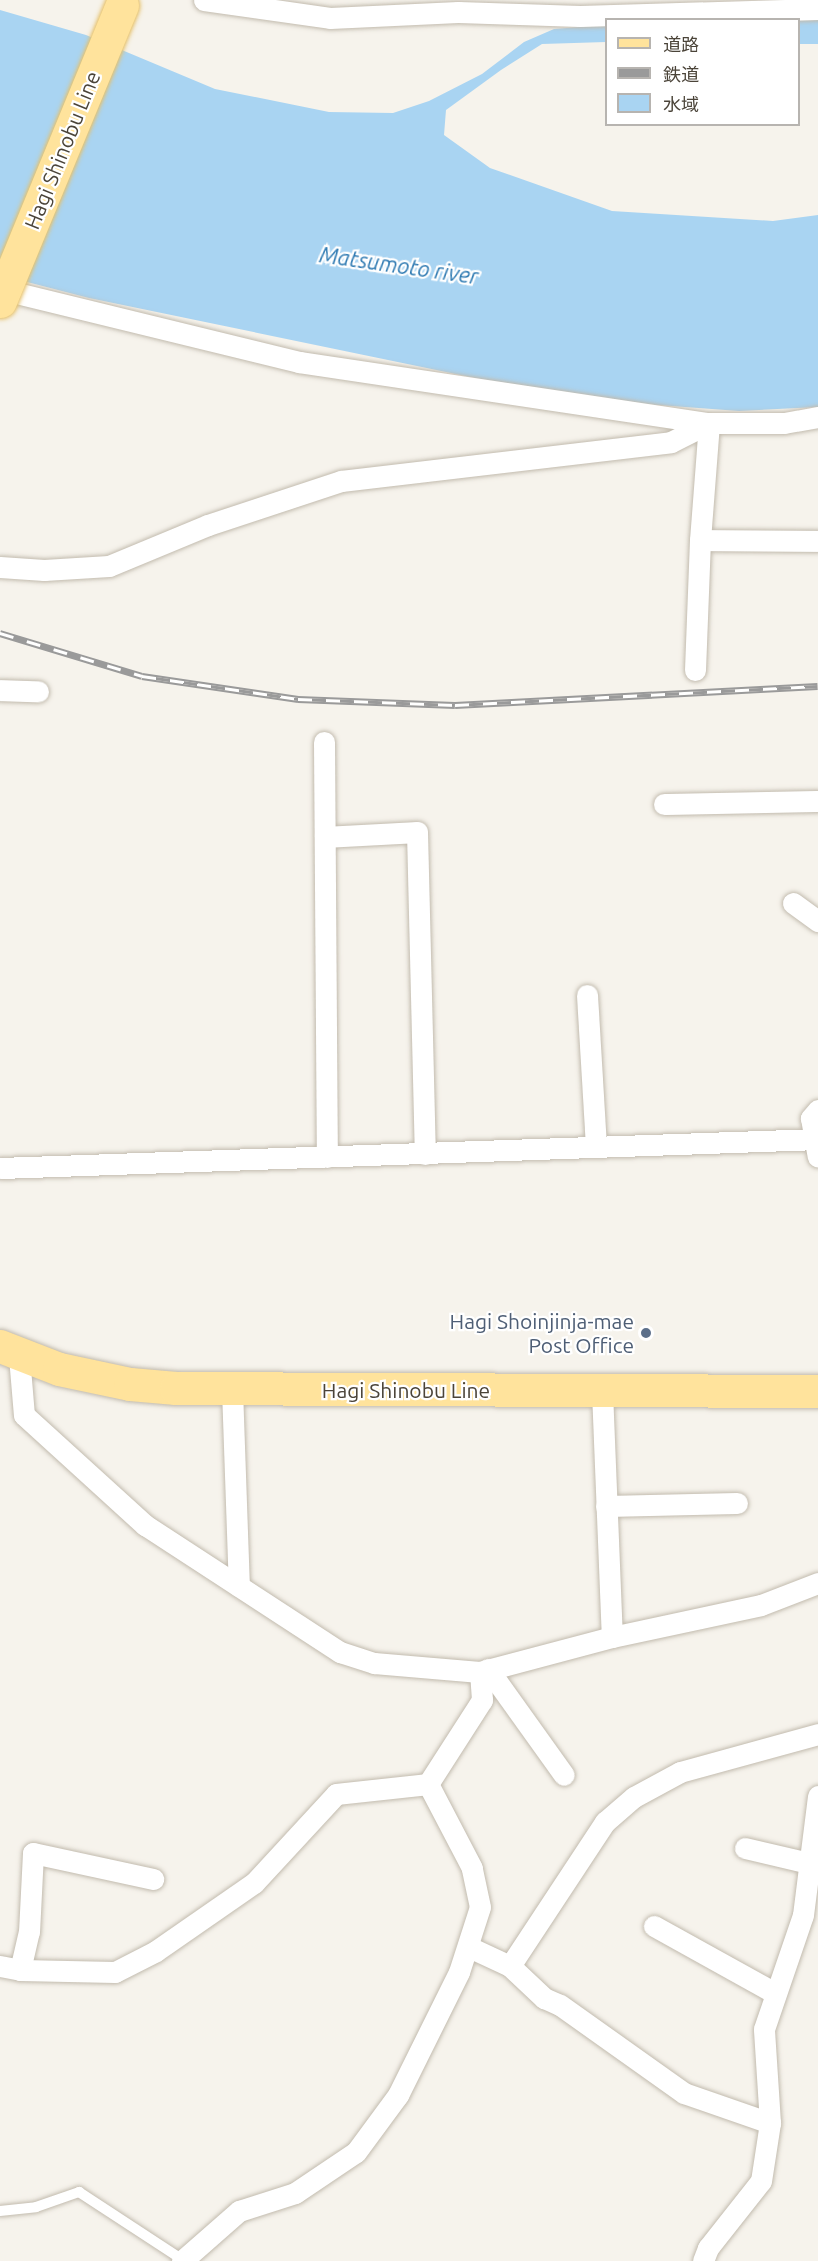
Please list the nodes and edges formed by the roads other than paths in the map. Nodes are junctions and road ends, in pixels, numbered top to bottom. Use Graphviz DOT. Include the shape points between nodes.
graph roads {
  1 [pos="204,0"];
  2 [pos="123,3"];
  3 [pos="460,6"];
  4 [pos="818,9"];
  5 [pos="0,288"];
  6 [pos="0,301"];
  7 [pos="818,417"];
  8 [pos="710,423"];
  9 [pos="700,540"];
  10 [pos="818,541"];
  11 [pos="0,567"];
  12 [pos="695,670"];
  13 [pos="0,690"];
  14 [pos="38,691"];
  15 [pos="324,742"];
  16 [pos="818,801"];
  17 [pos="664,804"];
  18 [pos="325,837"];
  19 [pos="793,903"];
  20 [pos="818,921"];
  21 [pos="587,995"];
  22 [pos="818,1110"];
  23 [pos="817,1145"];
  24 [pos="596,1147"];
  25 [pos="425,1154"];
  26 [pos="327,1157"];
  27 [pos="0,1168"];
  28 [pos="10,1351"];
  29 [pos="232,1389"];
  30 [pos="602,1390"];
  31 [pos="818,1391"];
  32 [pos="737,1503"];
  33 [pos="606,1506"];
  34 [pos="818,1583"];
  35 [pos="239,1586"];
  36 [pos="612,1637"];
  37 [pos="484,1671"];
  38 [pos="818,1734"];
  39 [pos="564,1774"];
  40 [pos="428,1784"];
  41 [pos="818,1796"];
  42 [pos="816,1832"];
  43 [pos="745,1848"];
  44 [pos="809,1863"];
  45 [pos="153,1879"];
  46 [pos="654,1926"];
  47 [pos="477,1937"];
  48 [pos="510,1966"];
  49 [pos="10,1968"];
  50 [pos="774,1993"];
  51 [pos="770,2123"];
  52 [pos="0,2211"];
  53 [pos="183,2260"];
  54 [pos="704,2261"];
  1 -- 3 [label="street" via="330,18"];
  2 -- 6 [label="main road, Hagi Shinobu Line, bridge"];
  3 -- 4 [label="street" via="579,16"];
  5 -- 8 [label="street" via="300,362"];
  7 -- 8 [label="street" via="784,423"];
  8 -- 9 [label="street"];
  8 -- 11 [label="street" via="671,442 341,481 208,525 110,566 44,570"];
  9 -- 10 [label="street"];
  9 -- 12 [label="street"];
  13 -- 14 [label="street"];
  15 -- 18 [label="street"];
  16 -- 17 [label="street"];
  18 -- 25 [label="street" via="417,832"];
  18 -- 26 [label="street"];
  19 -- 20 [label="street"];
  21 -- 24 [label="street"];
  22 -- 23 [label="street" via="811,1118"];
  23 -- 24 [label="street"];
  24 -- 25 [label="street"];
  25 -- 26 [label="street"];
  26 -- 27 [label="street"];
  28 -- 29 [label="main road, Hagi Shinobu Line" via="130,1384"];
  28 -- 35 [label="street" via="24,1415 145,1525"];
  29 -- 30 [label="main road, Hagi Shinobu Line"];
  29 -- 35 [label="street"];
  30 -- 31 [label="main road, Hagi Shinobu Line"];
  30 -- 33 [label="street"];
  32 -- 33 [label="street"];
  33 -- 36 [label="street"];
  34 -- 36 [label="street" via="761,1605"];
  35 -- 37 [label="street" via="340,1652 374,1663"];
  36 -- 37 [label="street"];
  37 -- 39 [label="street"];
  37 -- 40 [label="street" via="482,1700"];
  38 -- 48 [label="street" via="680,1772 634,1797 606,1822"];
  40 -- 47 [label="street" via="472,1868 480,1907"];
  40 -- 49 [label="street" via="336,1794 254,1883 156,1951 115,1972"];
  41 -- 42 [label="street"];
  42 -- 44 [label="street"];
  43 -- 44 [label="street"];
  44 -- 50 [label="street" via="803,1915"];
  45 -- 49 [label="street" via="33,1853 29,1932"];
  46 -- 50 [label="street"];
  47 -- 48 [label="street"];
  47 -- 53 [label="street" via="466,1975 398,2095 356,2152 295,2193 239,2211"];
  48 -- 51 [label="street" via="544,1998 560,2005 684,2093"];
  50 -- 51 [label="street" via="764,2029"];
  51 -- 54 [label="street" via="761,2181 708,2248"];
  52 -- 53 [label="lane" via="36,2207 79,2192"];
}
